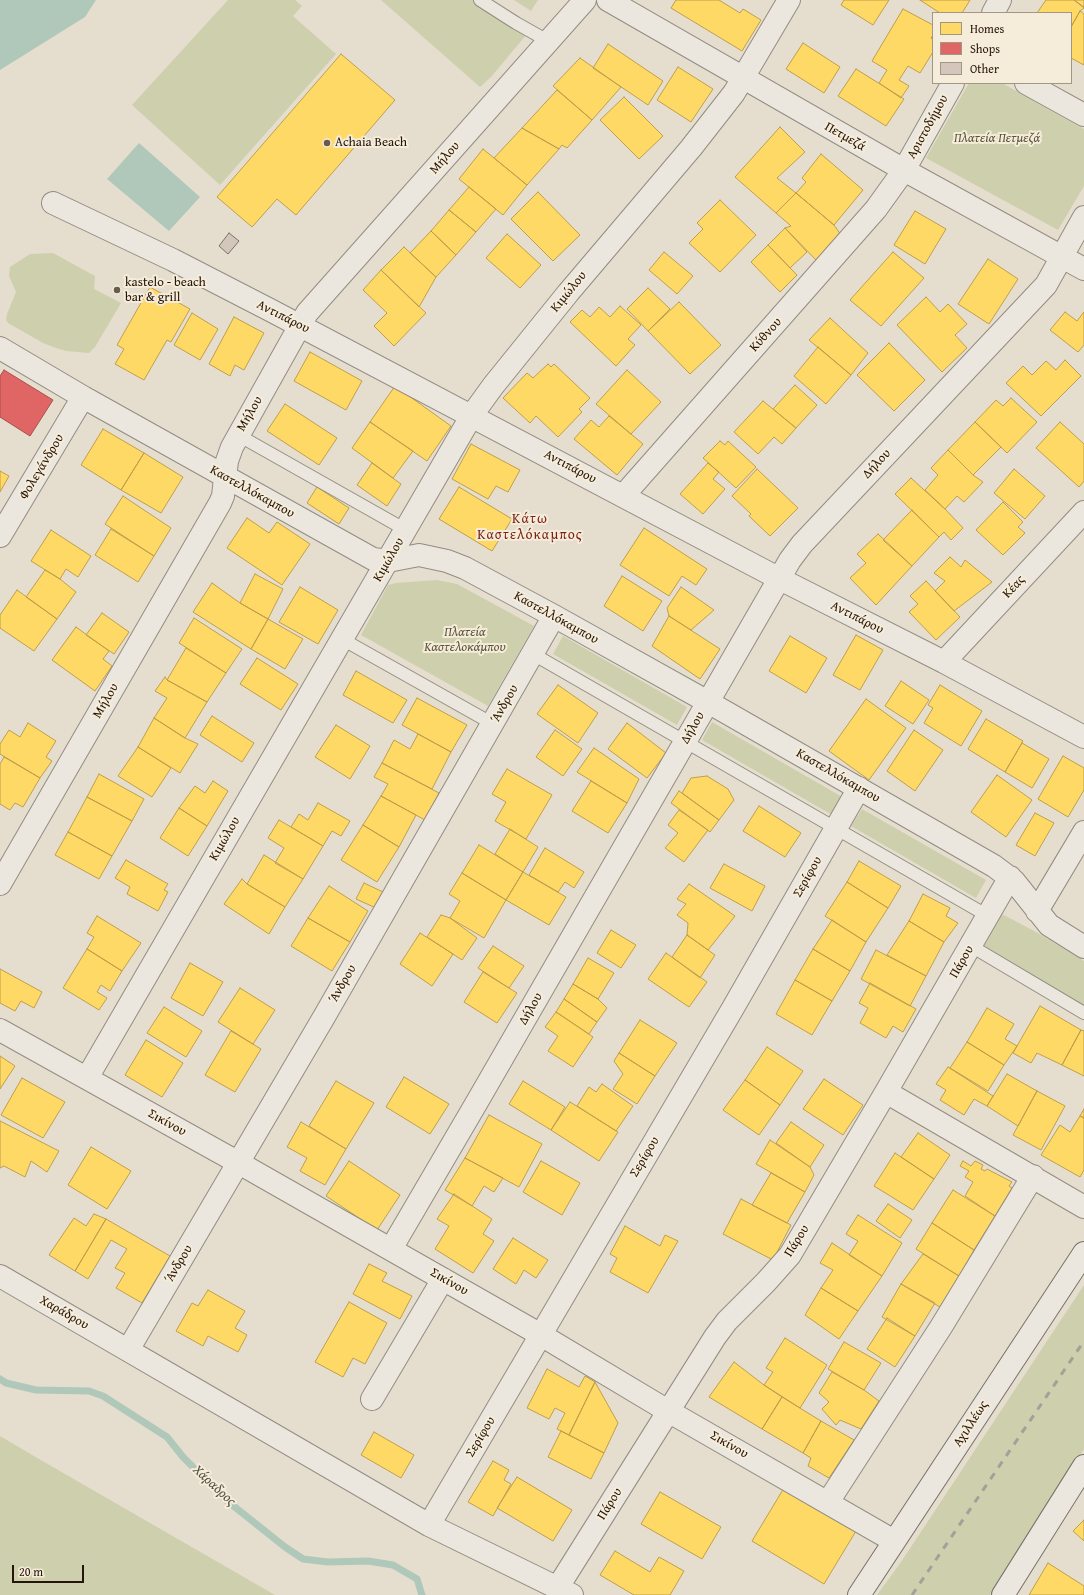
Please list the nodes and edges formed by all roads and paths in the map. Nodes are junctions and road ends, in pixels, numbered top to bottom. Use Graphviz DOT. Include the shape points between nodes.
graph roads {
  1 [pos="480,0"];
  2 [pos="585,0"];
  3 [pos="608,0"];
  4 [pos="789,0"];
  5 [pos="1000,0"];
  6 [pos="994,12"];
  7 [pos="548,41"];
  8 [pos="744,79"];
  9 [pos="952,84"];
  10 [pos="1028,84"];
  11 [pos="1084,115"];
  12 [pos="904,170"];
  13 [pos="54,203"];
  14 [pos="1084,217"];
  15 [pos="1062,257"];
  16 [pos="1084,270"];
  17 [pos="300,325"];
  18 [pos="0,348"];
  19 [pos="83,397"];
  20 [pos="472,415"];
  21 [pos="238,434"];
  22 [pos="225,476"];
  23 [pos="623,496"];
  24 [pos="1084,512"];
  25 [pos="410,522"];
  26 [pos="0,536"];
  27 [pos="419,555"];
  28 [pos="388,561"];
  29 [pos="778,578"];
  30 [pos="554,616"];
  31 [pos="342,639"];
  32 [pos="533,654"];
  33 [pos="944,662"];
  34 [pos="708,702"];
  35 [pos="493,724"];
  36 [pos="1084,737"];
  37 [pos="685,742"];
  38 [pos="859,788"];
  39 [pos="836,829"];
  40 [pos="1084,832"];
  41 [pos="1010,877"];
  42 [pos="0,884"];
  43 [pos="1037,911"];
  44 [pos="988,916"];
  45 [pos="971,946"];
  46 [pos="1084,947"];
  47 [pos="1084,1013"];
  48 [pos="0,1030"];
  49 [pos="87,1078"];
  50 [pos="886,1092"];
  51 [pos="239,1163"];
  52 [pos="1033,1176"];
  53 [pos="1082,1202"];
  54 [pos="391,1249"];
  55 [pos="1084,1253"];
  56 [pos="0,1276"];
  57 [pos="442,1278"];
  58 [pos="541,1335"];
  59 [pos="128,1350"];
  60 [pos="372,1399"];
  61 [pos="668,1411"];
  62 [pos="1084,1466"];
  63 [pos="828,1502"];
  64 [pos="429,1525"];
  65 [pos="894,1541"];
  66 [pos="565,1591"];
  67 [pos="859,1595"];
  68 [pos="1003,1595"];
  1 -- 7 [label="lane"];
  2 -- 7 [label="street, Μήλου"];
  3 -- 8 [label="street, Πετμεζά"];
  4 -- 8 [label="street, Κιμώλου"];
  5 -- 6 [label="street"];
  7 -- 17 [label="street, Μήλου" via="312,308"];
  8 -- 12 [label="street, Πετμεζά"];
  8 -- 20 [label="street, Κιμώλου" via="691,148 525,346"];
  9 -- 12 [label="street, Αριστοδήμου"];
  10 -- 11 [label="street"];
  12 -- 15 [label="street, Πετμεζά"];
  12 -- 23 [label="street, Κύθνου" via="869,218"];
  13 -- 17 [label="street, Αντιπάρου"];
  14 -- 15 [label="street, Δήλου"];
  15 -- 16 [label="street, Πετμεζά"];
  15 -- 29 [label="street, Δήλου" via="1046,285 802,544"];
  17 -- 20 [label="street, Αντιπάρου"];
  17 -- 21 [label="street, Μήλου"];
  18 -- 19 [label="street, Καστελλόκαμπου"];
  19 -- 22 [label="street, Καστελλόκαμπου"];
  19 -- 26 [label="street, Φολεγάνδρου"];
  20 -- 23 [label="street, Αντιπάρου"];
  20 -- 25 [label="street, Κιμώλου"];
  21 -- 22 [label="street, Μήλου" via="229,453"];
  21 -- 25 [label="lane"];
  22 -- 28 [label="street, Καστελλόκαμπου" via="358,552 373,559"];
  22 -- 42 [label="street, Μήλου" via="223,496 216,510"];
  23 -- 29 [label="street, Αντιπάρου"];
  24 -- 33 [label="street, Κέας"];
  25 -- 27 [label="street"];
  25 -- 28 [label="street, Κιμώλου"];
  27 -- 28 [label="street, Καστελλόκαμπου"];
  27 -- 30 [label="street, Καστελλόκαμπου" via="456,564"];
  28 -- 31 [label="street, Κιμώλου"];
  29 -- 33 [label="street, Αντιπάρου"];
  29 -- 34 [label="street, Δήλου"];
  30 -- 32 [label="street, Άνδρου"];
  30 -- 34 [label="street, Καστελλόκαμπου"];
  31 -- 35 [label="lane"];
  31 -- 49 [label="street, Κιμώλου"];
  32 -- 35 [label="street, Άνδρου"];
  32 -- 37 [label="lane"];
  33 -- 36 [label="street, Αντιπάρου"];
  34 -- 37 [label="street, Δήλου"];
  34 -- 38 [label="street, Καστελλόκαμπου"];
  35 -- 51 [label="street, Άνδρου"];
  37 -- 39 [label="lane"];
  37 -- 54 [label="street, Δήλου"];
  38 -- 39 [label="street, Σερίφου"];
  38 -- 41 [label="street, Καστελλόκαμπου"];
  39 -- 44 [label="lane"];
  39 -- 58 [label="street, Σερίφου"];
  40 -- 43 [label="street"];
  41 -- 43 [label="street, Καστελλόκαμπου"];
  41 -- 44 [label="street, Πάρου"];
  43 -- 46 [label="street, Καστελλόκαμπου" via="1056,930"];
  44 -- 45 [label="street, Πάρου"];
  45 -- 47 [label="lane"];
  45 -- 50 [label="street, Πάρου"];
  48 -- 49 [label="street, Σικίνου"];
  49 -- 51 [label="street, Σικίνου"];
  50 -- 52 [label="street"];
  50 -- 61 [label="street, Πάρου" via="790,1255 727,1321"];
  51 -- 54 [label="street, Σικίνου"];
  51 -- 59 [label="street, Άνδρου"];
  52 -- 53 [label="street"];
  52 -- 63 [label="street" via="941,1327"];
  54 -- 57 [label="street, Σικίνου"];
  55 -- 65 [label="street, Αχιλλέως"];
  56 -- 59 [label="street, Χαράδρου"];
  57 -- 58 [label="street, Σικίνου"];
  57 -- 60 [label="street"];
  58 -- 61 [label="street, Σικίνου"];
  58 -- 64 [label="street, Σερίφου"];
  59 -- 64 [label="street, Χαράδρου"];
  61 -- 63 [label="street, Σικίνου"];
  61 -- 66 [label="street, Πάρου"];
  62 -- 68 [label="street"];
  63 -- 65 [label="street, Σικίνου"];
  64 -- 66 [label="street, Χαράδρου"];
  65 -- 67 [label="street, Αχιλλέως"];
}
